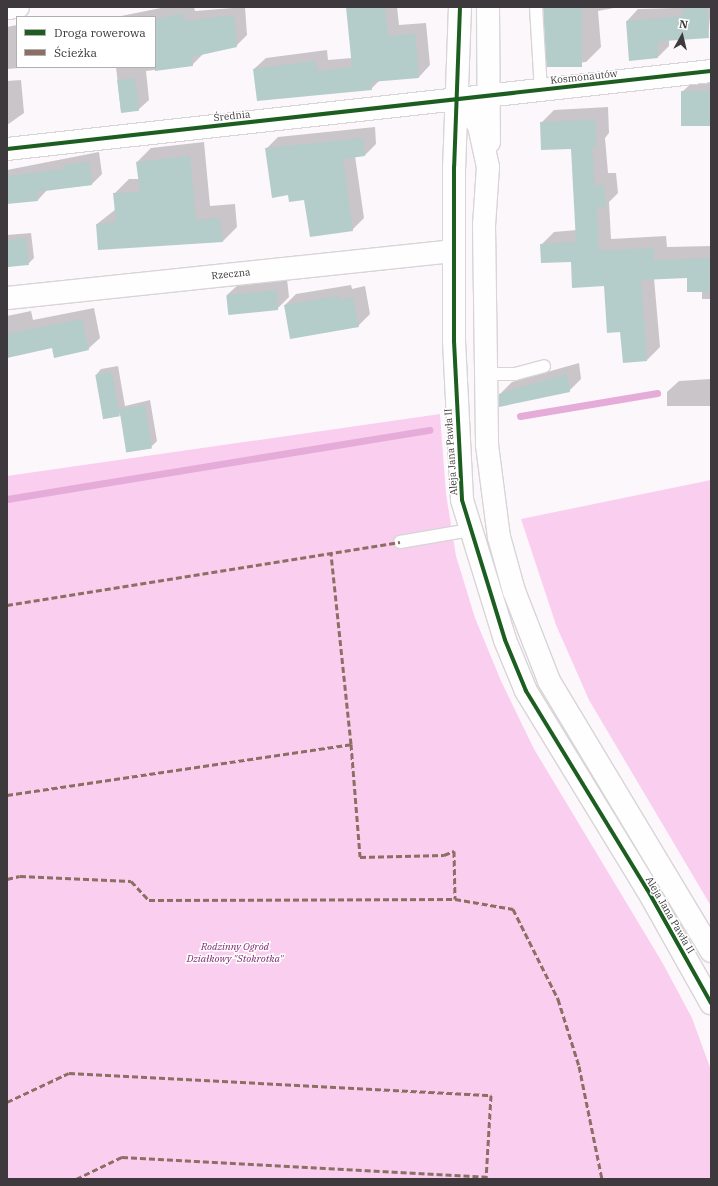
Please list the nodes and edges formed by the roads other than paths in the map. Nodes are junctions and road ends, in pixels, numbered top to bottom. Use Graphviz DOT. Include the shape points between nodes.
graph roads {
  1 [pos="18,7"];
  2 [pos="460,7"];
  3 [pos="488,7"];
  4 [pos="536,7"];
  5 [pos="7,8"];
  6 [pos="711,71"];
  7 [pos="541,90"];
  8 [pos="491,96"];
  9 [pos="459,99"];
  10 [pos="7,149"];
  11 [pos="488,164"];
  12 [pos="484,225"];
  13 [pos="454,250"];
  14 [pos="7,298"];
  15 [pos="454,341"];
  16 [pos="544,366"];
  17 [pos="484,374"];
  18 [pos="470,530"];
  19 [pos="400,542"];
  20 [pos="711,951"];
  21 [pos="711,1003"];
  1 -- 5 [label="street"];
  2 -- 9 [label="street, Aleja Jana Pawła II"];
  3 -- 8 [label="street, Aleja Jana Pawła II"];
  4 -- 7 [label="lane"];
  6 -- 7 [label="street, Kosmonautów"];
  7 -- 8 [label="street, Kosmonautów"];
  8 -- 9 [label="street, Kosmonautów"];
  8 -- 11 [label="street, Aleja Jana Pawła II"];
  9 -- 10 [label="street, Średnia"];
  9 -- 11 [label="street, Aleja Jana Pawła II" via="479,126"];
  9 -- 13 [label="street, Aleja Jana Pawła II" via="454,167"];
  11 -- 12 [label="street, Aleja Jana Pawła II"];
  12 -- 13 [label="street" via="478,237"];
  12 -- 17 [label="street, Aleja Jana Pawła II"];
  13 -- 14 [label="street, Rzeczna"];
  13 -- 15 [label="street, Aleja Jana Pawła II"];
  15 -- 17 [label="street" via="471,368"];
  15 -- 18 [label="street, Aleja Jana Pawła II" via="457,447 462,500"];
  16 -- 17 [label="lane" via="515,374"];
  17 -- 20 [label="street, Aleja Jana Pawła II" via="489,468 499,537 528,632 581,738"];
  18 -- 19 [label="lane"];
  18 -- 21 [label="street, Aleja Jana Pawła II" via="505,640 526,691 647,889"];
}
